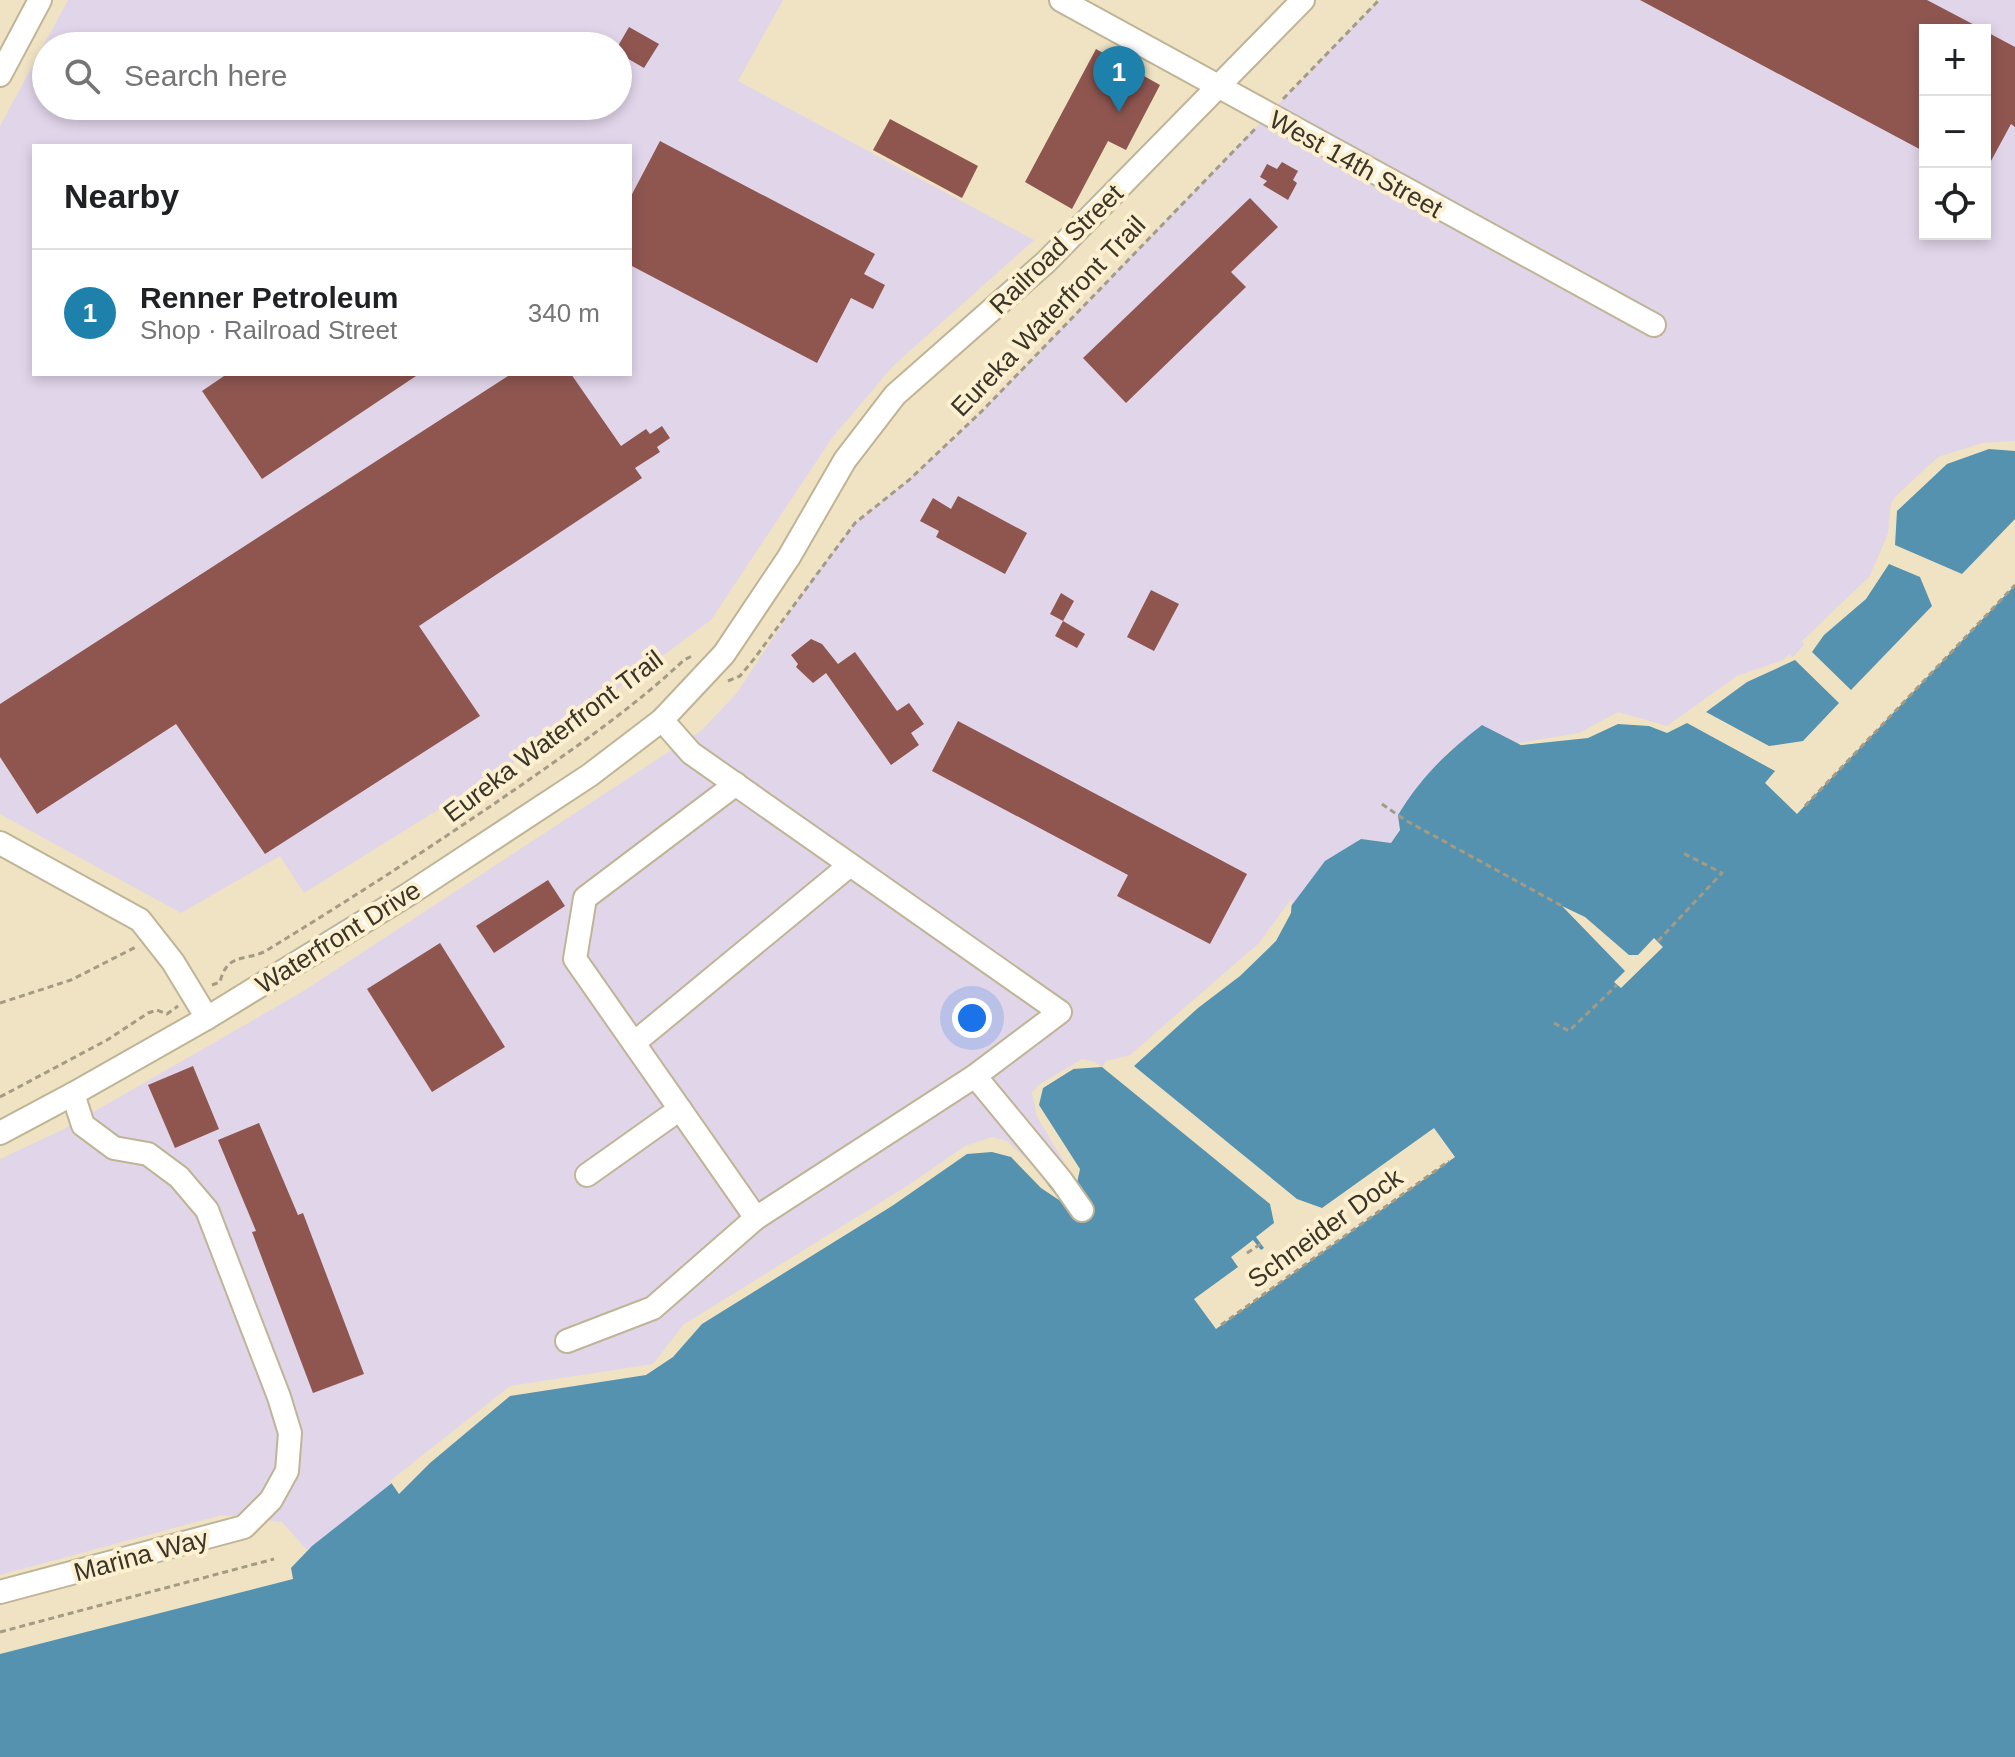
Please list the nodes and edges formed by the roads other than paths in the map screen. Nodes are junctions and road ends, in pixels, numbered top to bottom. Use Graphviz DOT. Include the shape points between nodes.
graph roads {
  1 [pos="40,0"];
  2 [pos="1061,0"];
  3 [pos="1303,0"];
  4 [pos="0,75"];
  5 [pos="1219,87"];
  6 [pos="1654,325"];
  7 [pos="712,667"];
  8 [pos="662,720"];
  9 [pos="736,784"];
  10 [pos="0,843"];
  11 [pos="850,865"];
  12 [pos="207,1018"];
  13 [pos="634,1043"];
  14 [pos="975,1076"];
  15 [pos="73,1094"];
  16 [pos="680,1109"];
  17 [pos="0,1133"];
  18 [pos="587,1175"];
  19 [pos="1082,1210"];
  20 [pos="756,1218"];
  21 [pos="567,1341"];
  22 [pos="0,1592"];
  1 -- 4 [label="street"];
  2 -- 5 [label="street, West 14th Street"];
  3 -- 5 [label="street, Railroad Street"];
  5 -- 6 [label="street, West 14th Street"];
  5 -- 7 [label="street, Railroad Street" via="1046,262 895,395 845,460 789,557"];
  7 -- 8 [label="street, Waterfront Drive"];
  8 -- 9 [label="street" via="691,753"];
  8 -- 12 [label="street, Waterfront Drive" via="590,775 409,894"];
  9 -- 11 [label="street"];
  9 -- 13 [label="street" via="585,898 575,959"];
  10 -- 12 [label="street" via="140,920"];
  11 -- 13 [label="street"];
  11 -- 14 [label="street" via="1060,1012"];
  12 -- 15 [label="street, Waterfront Drive"];
  13 -- 16 [label="street"];
  14 -- 19 [label="street"];
  14 -- 20 [label="street"];
  15 -- 17 [label="street, Waterfront Drive"];
  15 -- 22 [label="street, Marina Way" via="83,1125 114,1148 148,1154 179,1177 207,1210 279,1397 290,1433 287,1471 271,1500 244,1527"];
  16 -- 18 [label="street"];
  16 -- 20 [label="street"];
  20 -- 21 [label="street" via="653,1308"];
}
